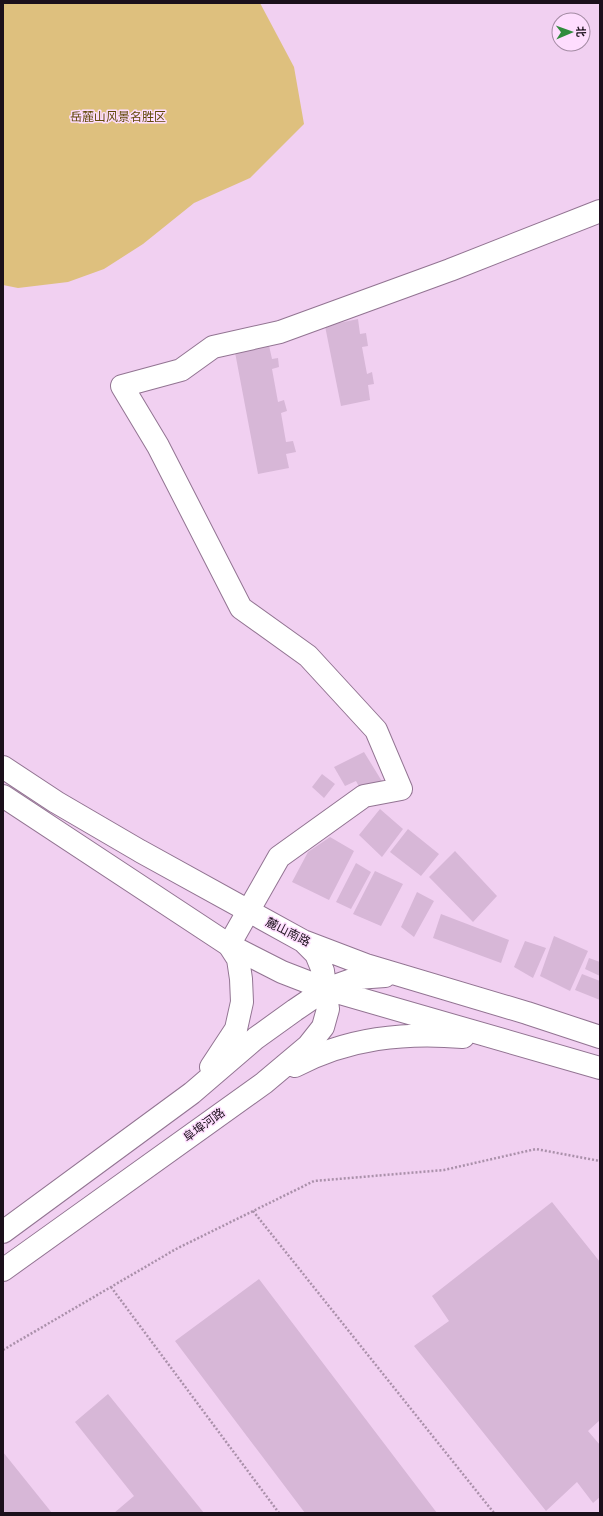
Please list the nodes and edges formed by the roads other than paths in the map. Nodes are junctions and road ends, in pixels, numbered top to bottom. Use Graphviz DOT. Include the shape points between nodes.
graph roads {
  1 [pos="600,211"];
  2 [pos="3,767"];
  3 [pos="3,796"];
  4 [pos="248,910"];
  5 [pos="303,941"];
  6 [pos="229,946"];
  7 [pos="401,976"];
  8 [pos="326,989"];
  9 [pos="600,1037"];
  10 [pos="531,1046"];
  11 [pos="600,1068"];
  12 [pos="264,1082"];
  13 [pos="192,1093"];
  14 [pos="3,1232"];
  15 [pos="3,1270"];
  1 -- 4 [label="main road" via="450,270 280,332 213,347 181,370 122,386 158,446 241,608 308,656 376,730 401,789 364,796 279,857"];
  2 -- 4 [label="main road, 麓山南路" via="56,802"];
  3 -- 6 [label="main road"];
  4 -- 5 [label="main road, 麓山南路"];
  4 -- 6 [label="main road"];
  5 -- 7 [label="main road, 麓山南路"];
  5 -- 8 [label="main road, 阜埠河路" via="316,954 323,971"];
  6 -- 8 [label="main road" via="282,972"];
  6 -- 13 [label="main road" via="238,958 241,979 242,1002 236,1029"];
  7 -- 8 [label="main road" via="356,978"];
  7 -- 9 [label="main road, 麓山南路"];
  8 -- 10 [label="main road"];
  8 -- 12 [label="main road, 阜埠河路" via="328,1009 323,1027 308,1046"];
  8 -- 13 [label="main road" via="256,1038"];
  10 -- 11 [label="main road"];
  10 -- 12 [label="main road" via="462,1037 410,1035 350,1044 314,1056"];
  12 -- 15 [label="main road, 阜埠河路"];
  13 -- 14 [label="main road"];
}
